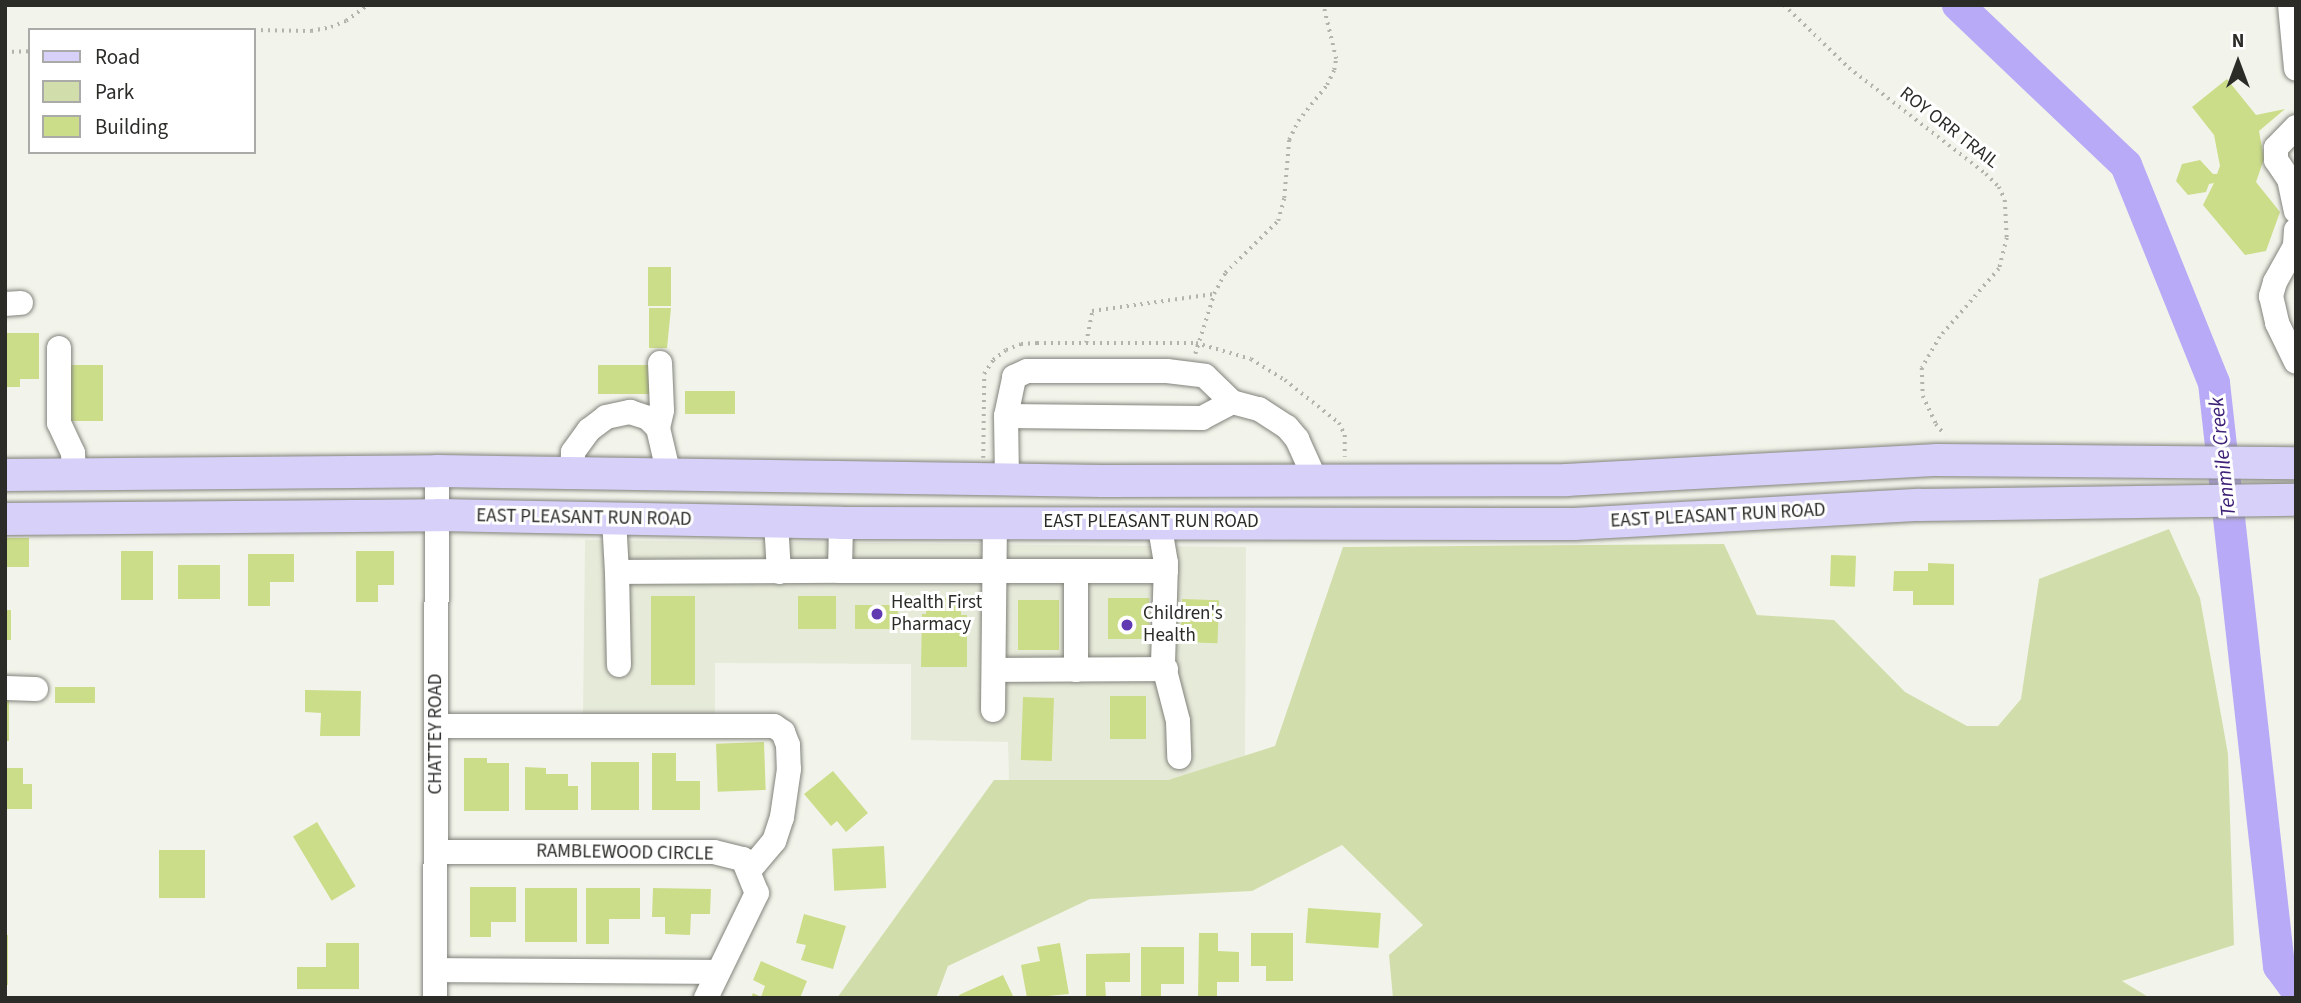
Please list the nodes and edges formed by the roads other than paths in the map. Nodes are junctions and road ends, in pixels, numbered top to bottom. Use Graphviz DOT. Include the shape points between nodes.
graph roads {
  1 [pos="2290,5"];
  2 [pos="2296,69"];
  3 [pos="2296,127"];
  4 [pos="2292,178"];
  5 [pos="2296,211"];
  6 [pos="2296,230"];
  7 [pos="59,348"];
  8 [pos="2296,362"];
  9 [pos="660,363"];
  10 [pos="1232,402"];
  11 [pos="1006,416"];
  12 [pos="659,428"];
  13 [pos="2296,463"];
  14 [pos="1790,467"];
  15 [pos="437,471"];
  16 [pos="572,473"];
  17 [pos="5,474"];
  18 [pos="74,474"];
  19 [pos="669,475"];
  20 [pos="842,477"];
  21 [pos="1007,479"];
  22 [pos="1316,481"];
  23 [pos="2296,500"];
  24 [pos="1792,512"];
  25 [pos="439,515"];
  26 [pos="5,519"];
  27 [pos="614,519"];
  28 [pos="1317,521"];
  29 [pos="776,522"];
  30 [pos="1159,522"];
  31 [pos="841,523"];
  32 [pos="995,523"];
  33 [pos="840,571"];
  34 [pos="995,571"];
  35 [pos="1076,571"];
  36 [pos="1166,571"];
  37 [pos="617,572"];
  38 [pos="779,572"];
  39 [pos="619,665"];
  40 [pos="1166,669"];
  41 [pos="994,670"];
  42 [pos="1076,670"];
  43 [pos="5,688"];
  44 [pos="36,689"];
  45 [pos="993,710"];
  46 [pos="436,726"];
  47 [pos="1179,757"];
  48 [pos="436,852"];
  49 [pos="749,871"];
  50 [pos="436,970"];
  51 [pos="718,972"];
  52 [pos="435,998"];
  53 [pos="706,998"];
  1 -- 2 [label="street"];
  3 -- 4 [label="street" via="2276,148 2276,160"];
  4 -- 5 [label="street"];
  6 -- 8 [label="street" via="2295,246 2271,296 2277,323"];
  7 -- 18 [label="street" via="59,423 73,453"];
  9 -- 12 [label="street"];
  10 -- 11 [label="street" via="1202,418"];
  10 -- 11 [label="street" via="1205,376 1192,373 1027,371 1014,377"];
  10 -- 22 [label="street" via="1287,426"];
  11 -- 21 [label="street"];
  12 -- 16 [label="street" via="630,412 606,417 578,441"];
  12 -- 19 [label="street"];
  13 -- 14 [label="main road" via="1937,460"];
  14 -- 22 [label="main road" via="1566,480"];
  14 -- 24 [label="main road"];
  15 -- 16 [label="main road"];
  15 -- 18 [label="main road"];
  15 -- 25 [label="street, CHATTEY ROAD"];
  16 -- 19 [label="main road"];
  17 -- 18 [label="main road"];
  19 -- 20 [label="main road"];
  20 -- 21 [label="main road"];
  20 -- 31 [label="main road"];
  21 -- 22 [label="main road"];
  22 -- 28 [label="main road"];
  23 -- 24 [label="main road, EAST PLEASANT RUN ROAD" via="1919,505"];
  24 -- 28 [label="main road, EAST PLEASANT RUN ROAD" via="1574,524"];
  25 -- 26 [label="main road, EAST PLEASANT RUN ROAD"];
  25 -- 27 [label="main road, EAST PLEASANT RUN ROAD"];
  25 -- 46 [label="street, CHATTEY ROAD"];
  27 -- 29 [label="main road, EAST PLEASANT RUN ROAD"];
  27 -- 37 [label="street"];
  28 -- 30 [label="main road, EAST PLEASANT RUN ROAD"];
  29 -- 31 [label="main road, EAST PLEASANT RUN ROAD"];
  29 -- 38 [label="street"];
  30 -- 32 [label="main road, EAST PLEASANT RUN ROAD"];
  30 -- 36 [label="street"];
  31 -- 32 [label="main road, EAST PLEASANT RUN ROAD"];
  31 -- 33 [label="street"];
  32 -- 34 [label="street"];
  33 -- 34 [label="street"];
  33 -- 38 [label="street"];
  34 -- 35 [label="street"];
  34 -- 41 [label="street"];
  35 -- 36 [label="street"];
  35 -- 42 [label="street"];
  36 -- 40 [label="street"];
  37 -- 38 [label="street"];
  37 -- 39 [label="street"];
  40 -- 42 [label="street"];
  40 -- 47 [label="street" via="1178,721"];
  41 -- 42 [label="street"];
  41 -- 45 [label="street"];
  43 -- 44 [label="street"];
  46 -- 48 [label="street, CHATTEY ROAD"];
  46 -- 49 [label="street" via="774,726 788,745 782,817 774,841"];
  48 -- 49 [label="street, RAMBLEWOOD CIRCLE" via="714,852 743,859"];
  48 -- 50 [label="street, CHATTEY ROAD"];
  49 -- 51 [label="street" via="757,893"];
  50 -- 51 [label="street"];
  50 -- 52 [label="street, CHATTEY ROAD"];
  51 -- 53 [label="street"];
}
